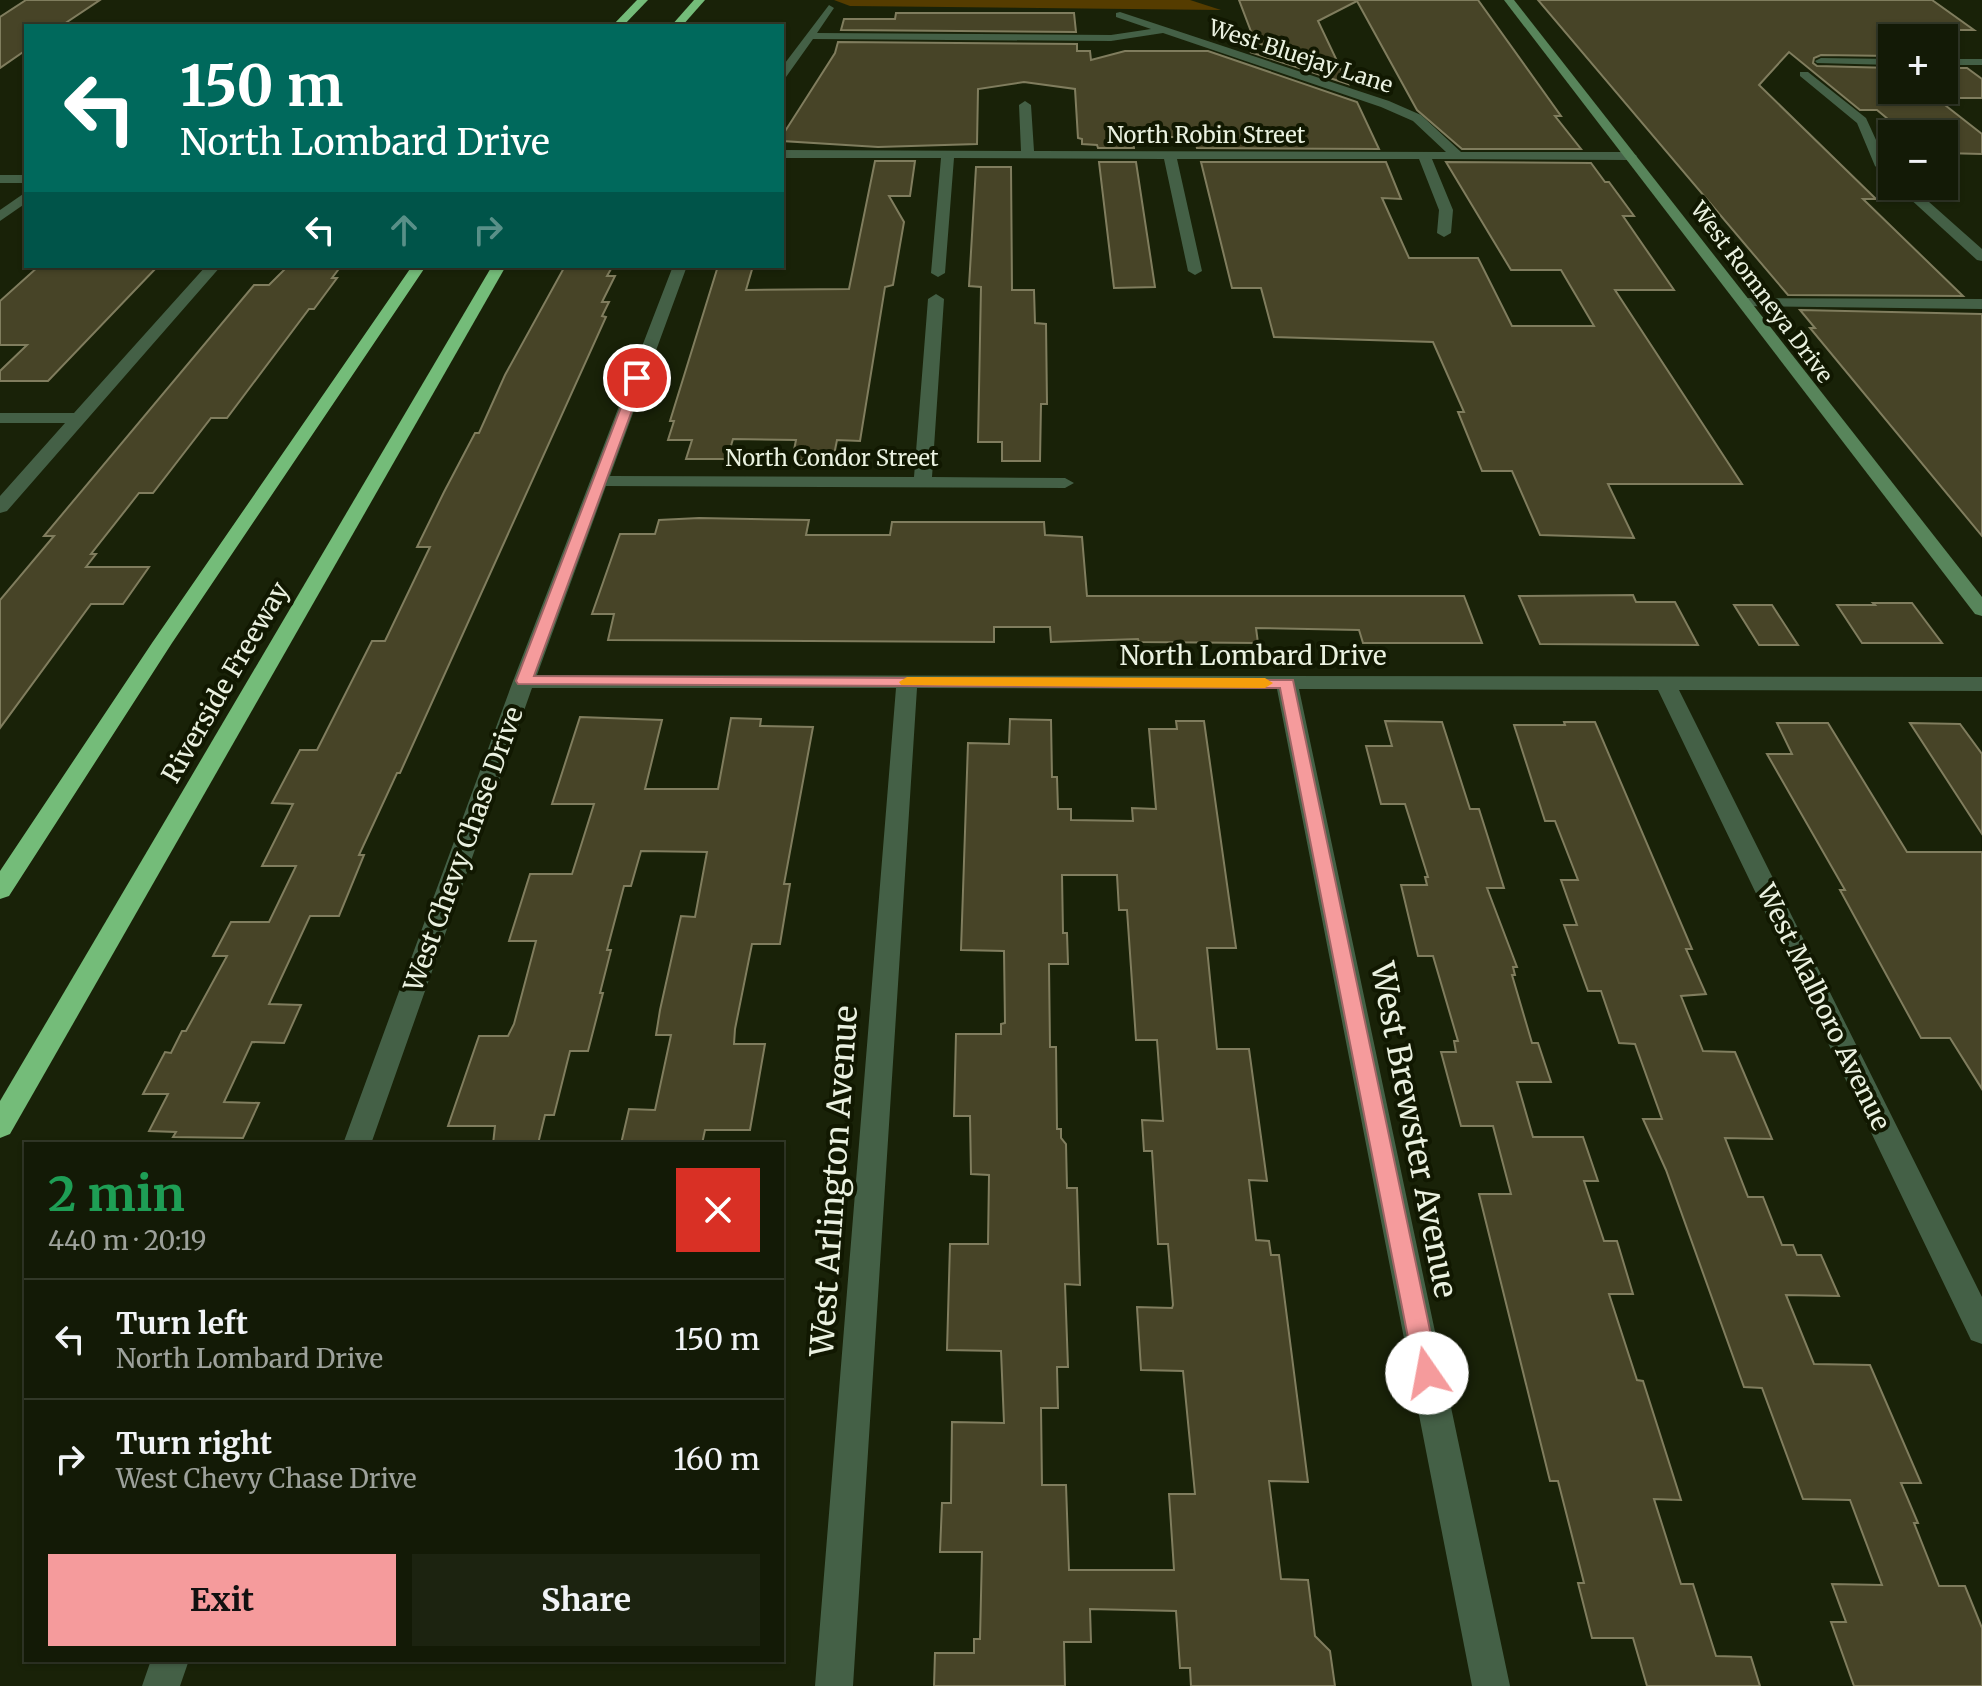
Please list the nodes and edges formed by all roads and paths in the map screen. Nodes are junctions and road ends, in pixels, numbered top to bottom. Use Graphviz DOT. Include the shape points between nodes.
graph roads {
  1 [pos="640,0"];
  2 [pos="700,0"];
  3 [pos="1509,0"];
  4 [pos="829,8"];
  5 [pos="1120,15"];
  6 [pos="621,22"];
  7 [pos="678,24"];
  8 [pos="1161,30"];
  9 [pos="808,36"];
  10 [pos="1821,61"];
  11 [pos="1878,62"];
  12 [pos="1958,62"];
  13 [pos="1982,62"];
  14 [pos="784,72"];
  15 [pos="1804,74"];
  16 [pos="1025,105"];
  17 [pos="784,154"];
  18 [pos="948,155"];
  19 [pos="1028,155"];
  20 [pos="1170,155"];
  21 [pos="1424,156"];
  22 [pos="1458,156"];
  23 [pos="1631,156"];
  24 [pos="1878,159"];
  25 [pos="0,179"];
  26 [pos="24,179"];
  27 [pos="24,198"];
  28 [pos="1919,200"];
  29 [pos="0,217"];
  30 [pos="1444,233"];
  31 [pos="1982,257"];
  32 [pos="212,268"];
  33 [pos="418,268"];
  34 [pos="498,268"];
  35 [pos="679,268"];
  36 [pos="1195,271"];
  37 [pos="938,273"];
  38 [pos="936,299"];
  39 [pos="1744,303"];
  40 [pos="1982,304"];
  41 [pos="0,418"];
  42 [pos="79,418"];
  43 [pos="599,481"];
  44 [pos="923,482"];
  45 [pos="1065,483"];
  46 [pos="0,507"];
  47 [pos="1982,610"];
  48 [pos="524,681"];
  49 [pos="907,682"];
  50 [pos="1287,683"];
  51 [pos="1982,684"];
  52 [pos="1666,685"];
  53 [pos="0,890"];
  54 [pos="0,1126"];
  55 [pos="358,1142"];
  56 [pos="1982,1330"];
  57 [pos="169,1662"];
  58 [pos="161,1686"];
  59 [pos="834,1686"];
  60 [pos="1491,1686"];
  1 -- 6 [label="highway"];
  2 -- 7 [label="highway"];
  3 -- 23 [label="street, West Romneya Drive"];
  4 -- 9 [label="street"];
  5 -- 8 [label="street, West Bluejay Lane"];
  8 -- 9 [label="street" via="1111,38"];
  8 -- 22 [label="street, West Bluejay Lane" via="1385,104 1417,118"];
  9 -- 14 [label="street"];
  10 -- 11 [label="street"];
  12 -- 13 [label="street"];
  15 -- 24 [label="street" via="1862,121"];
  16 -- 19 [label="street"];
  17 -- 18 [label="street, North Robin Street"];
  18 -- 19 [label="street, North Robin Street"];
  18 -- 37 [label="street"];
  19 -- 20 [label="street, North Robin Street"];
  20 -- 21 [label="street, North Robin Street"];
  20 -- 36 [label="street"];
  21 -- 22 [label="street, North Robin Street"];
  21 -- 30 [label="street" via="1446,210"];
  22 -- 23 [label="street, North Robin Street"];
  23 -- 39 [label="street, West Romneya Drive"];
  25 -- 26 [label="street"];
  27 -- 29 [label="street"];
  28 -- 31 [label="street"];
  32 -- 42 [label="street"];
  33 -- 53 [label="highway"];
  34 -- 54 [label="highway, Riverside Freeway"];
  35 -- 43 [label="street, West Chevy Chase Drive"];
  38 -- 44 [label="street"];
  39 -- 40 [label="street"];
  39 -- 47 [label="street, West Romneya Drive"];
  41 -- 42 [label="street"];
  42 -- 46 [label="street"];
  43 -- 44 [label="street, North Condor Street"];
  43 -- 48 [label="street, West Chevy Chase Drive"];
  44 -- 45 [label="street, North Condor Street"];
  48 -- 49 [label="street, North Lombard Drive"];
  48 -- 55 [label="street, West Chevy Chase Drive"];
  49 -- 50 [label="street, North Lombard Drive"];
  49 -- 59 [label="street, West Arlington Avenue"];
  50 -- 52 [label="street, North Lombard Drive"];
  50 -- 60 [label="street, West Brewster Avenue"];
  51 -- 52 [label="street, North Lombard Drive"];
  52 -- 56 [label="street, West Malboro Avenue"];
  57 -- 58 [label="street"];
}
